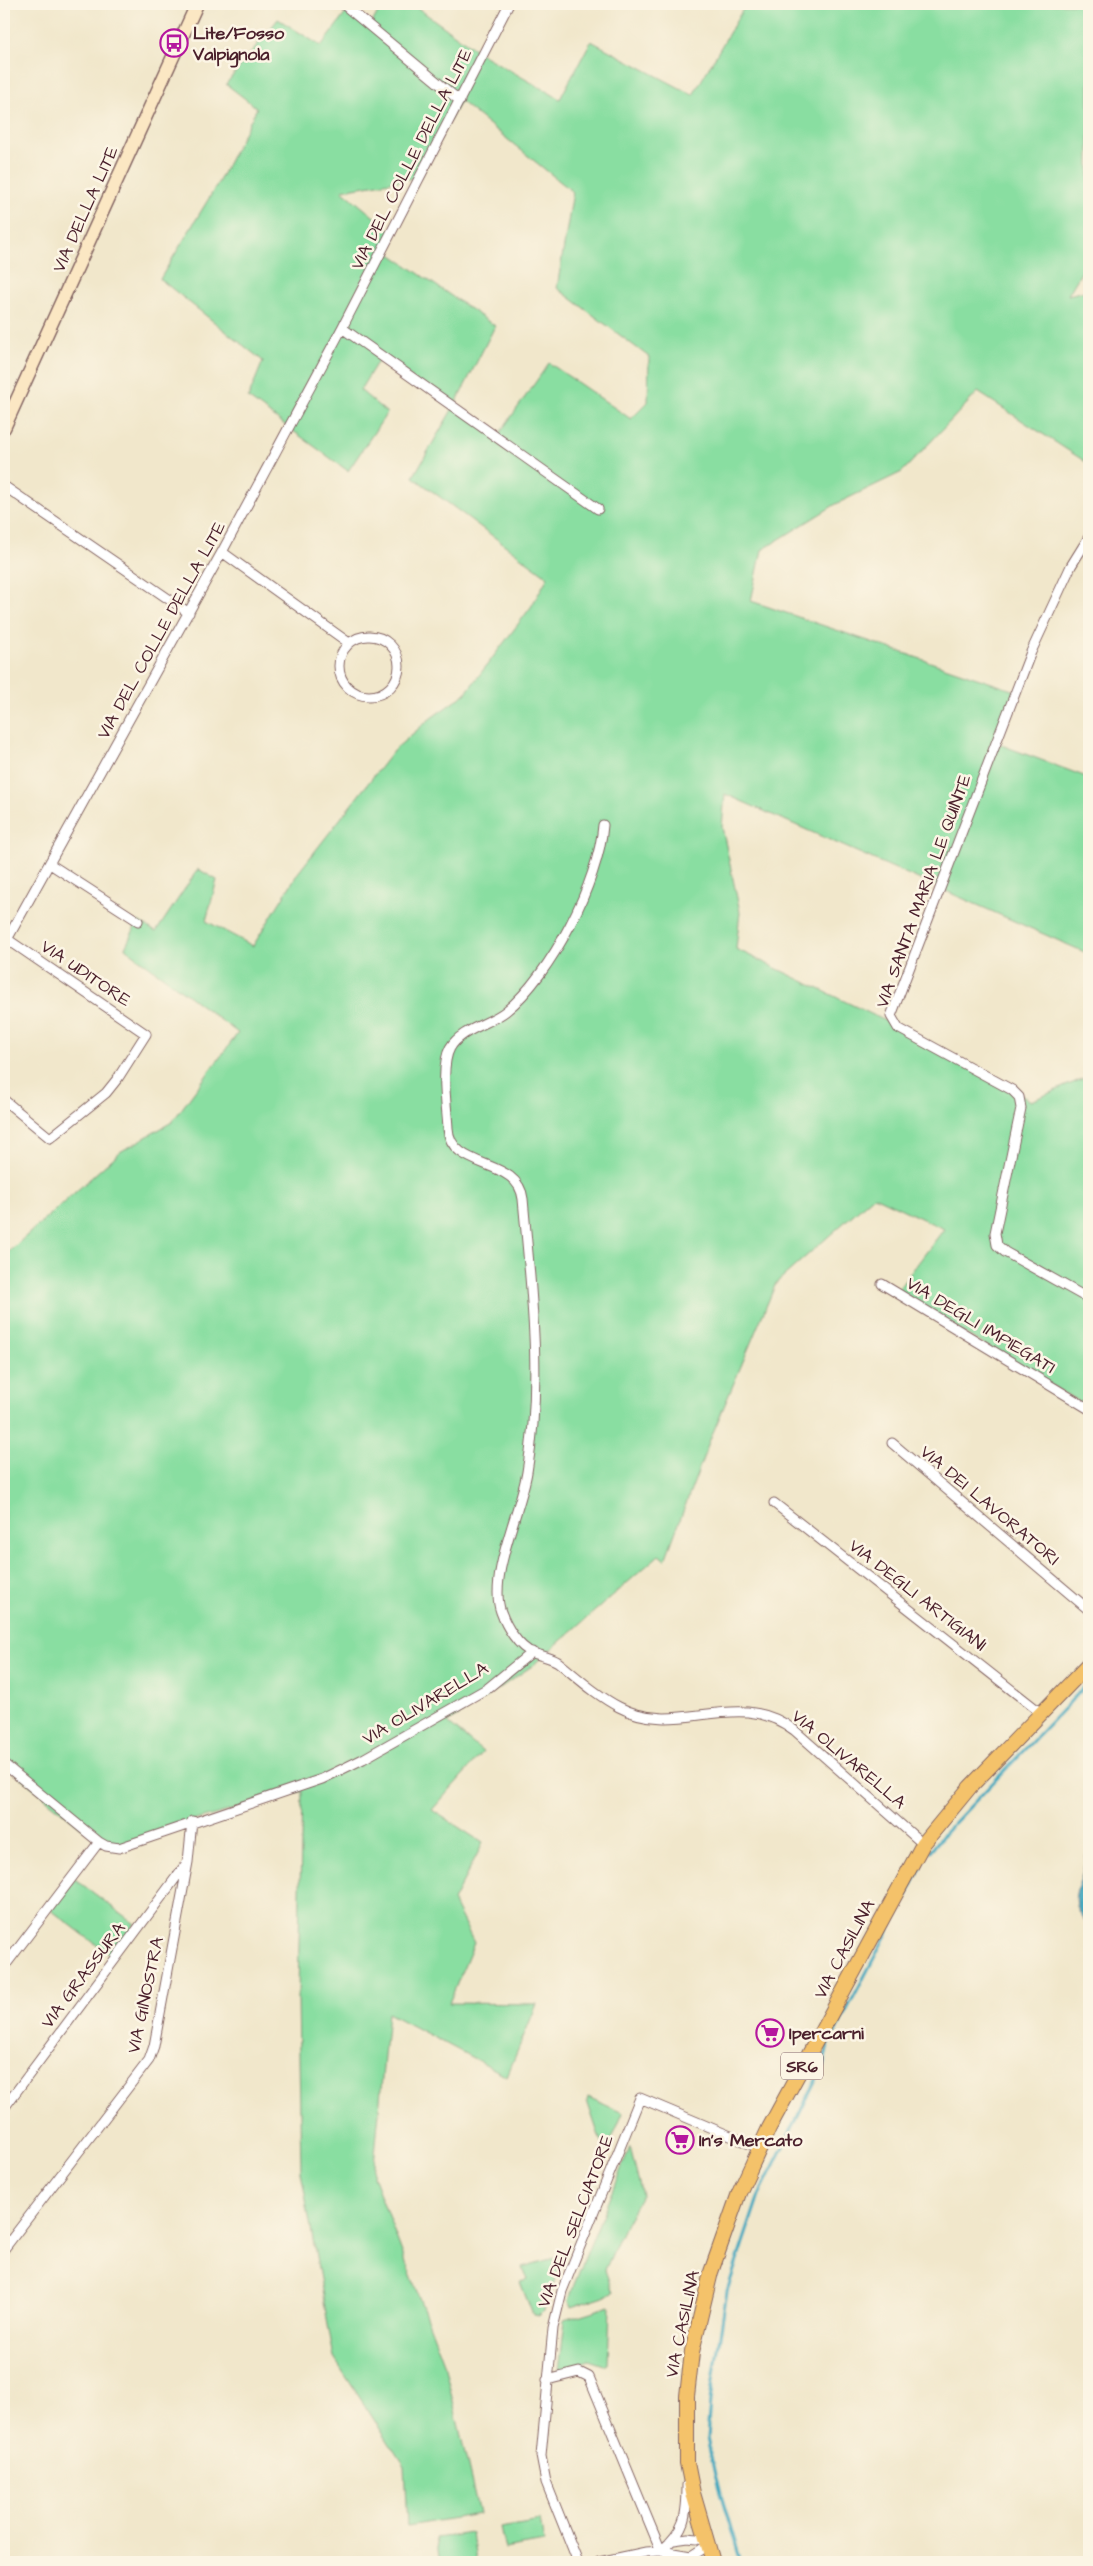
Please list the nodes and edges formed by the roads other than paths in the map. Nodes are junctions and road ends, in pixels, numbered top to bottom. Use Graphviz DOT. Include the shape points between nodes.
graph roads {
  1 [pos="197,4"];
  2 [pos="343,4"];
  3 [pos="509,4"];
  4 [pos="460,101"];
  5 [pos="342,328"];
  6 [pos="4,428"];
  7 [pos="4,486"];
  8 [pos="598,509"];
  9 [pos="1089,537"];
  10 [pos="222,552"];
  11 [pos="189,613"];
  12 [pos="349,643"];
  13 [pos="603,825"];
  14 [pos="50,864"];
  15 [pos="138,921"];
  16 [pos="5,942"];
  17 [pos="4,1100"];
  18 [pos="882,1284"];
  19 [pos="1089,1299"];
  20 [pos="1089,1409"];
  21 [pos="892,1443"];
  22 [pos="774,1503"];
  23 [pos="1089,1610"];
  24 [pos="532,1652"];
  25 [pos="1089,1664"];
  26 [pos="1041,1713"];
  27 [pos="4,1764"];
  28 [pos="192,1821"];
  29 [pos="98,1842"];
  30 [pos="923,1844"];
  31 [pos="188,1862"];
  32 [pos="4,1968"];
  33 [pos="4,2108"];
  34 [pos="759,2148"];
  35 [pos="4,2250"];
  36 [pos="547,2380"];
  37 [pos="686,2449"];
  38 [pos="674,2540"];
  39 [pos="707,2542"];
  40 [pos="661,2551"];
  41 [pos="684,2556"];
  42 [pos="578,2562"];
  43 [pos="599,2562"];
  44 [pos="694,2562"];
  45 [pos="714,2562"];
  1 -- 6 [label="street, VIA DELLA LITE"];
  2 -- 4 [label="street"];
  3 -- 4 [label="street, VIA DEL COLLE DELLA LITE"];
  4 -- 5 [label="street, VIA DEL COLLE DELLA LITE"];
  5 -- 8 [label="street"];
  5 -- 10 [label="street, VIA DEL COLLE DELLA LITE"];
  7 -- 11 [label="street"];
  9 -- 19 [label="street, VIA SANTA MARIA LE QUINTE" via="1071,566 1031,652 892,1016 898,1028 1012,1090 1019,1097 1021,1108 995,1233 997,1245"];
  10 -- 11 [label="street, VIA DEL COLLE DELLA LITE"];
  10 -- 12 [label="street"];
  11 -- 14 [label="street, VIA DEL COLLE DELLA LITE"];
  12 -- 12 [label="street" via="374,636 390,645 399,661 396,679 391,686 383,692 364,696 347,687 339,670 342,650"];
  13 -- 24 [label="street" via="594,872 570,924 547,962 508,1009 454,1043 446,1066 451,1142 463,1154 512,1178 522,1195 533,1321 534,1417 524,1489 499,1574 497,1592 505,1622 518,1641"];
  14 -- 15 [label="street"];
  14 -- 16 [label="street, VIA DEL COLLE DELLA LITE"];
  16 -- 17 [label="street, VIA UDITORE" via="146,1034 106,1093 50,1138"];
  18 -- 20 [label="street, VIA DEGLI IMPIEGATI"];
  21 -- 23 [label="street, VIA DEI LAVORATORI"];
  22 -- 26 [label="street, VIA DEGLI ARTIGIANI"];
  24 -- 28 [label="street, VIA OLIVARELLA" via="488,1688 363,1760 322,1779"];
  24 -- 30 [label="street, VIA OLIVARELLA" via="554,1660 591,1690 636,1715 664,1718 744,1711 775,1718 794,1730"];
  25 -- 26 [label="main road, VIA CASILINA / SR6"];
  26 -- 30 [label="main road, VIA CASILINA / SR6" via="966,1791"];
  27 -- 29 [label="street, VIA OLIVARELLA"];
  28 -- 29 [label="street, VIA OLIVARELLA" via="118,1848"];
  28 -- 31 [label="street, VIA GINOSTRA"];
  29 -- 32 [label="street"];
  30 -- 34 [label="main road, VIA CASILINA / SR6"];
  31 -- 33 [label="street, VIA GRASSURA"];
  31 -- 35 [label="street, VIA GINOSTRA" via="149,2060"];
  34 -- 36 [label="street, VIA DEL SELCIATORE" via="640,2098 558,2303"];
  34 -- 37 [label="main road, VIA CASILINA / SR6" via="725,2227 706,2292 690,2362"];
  36 -- 40 [label="street" via="579,2372 589,2378"];
  36 -- 42 [label="street, VIA DEL SELCIATORE" via="542,2442 544,2473"];
  37 -- 38 [label="street" via="686,2516"];
  37 -- 39 [label="main road, VIA CASILINA / SR6" via="692,2487"];
  38 -- 39 [label="street" via="688,2538"];
  38 -- 40 [label="street"];
  39 -- 41 [label="street" via="696,2554"];
  39 -- 45 [label="main road, VIA CASILINA / SR6"];
  40 -- 41 [label="street"];
  40 -- 43 [label="street" via="629,2554"];
  41 -- 44 [label="street"];
}
